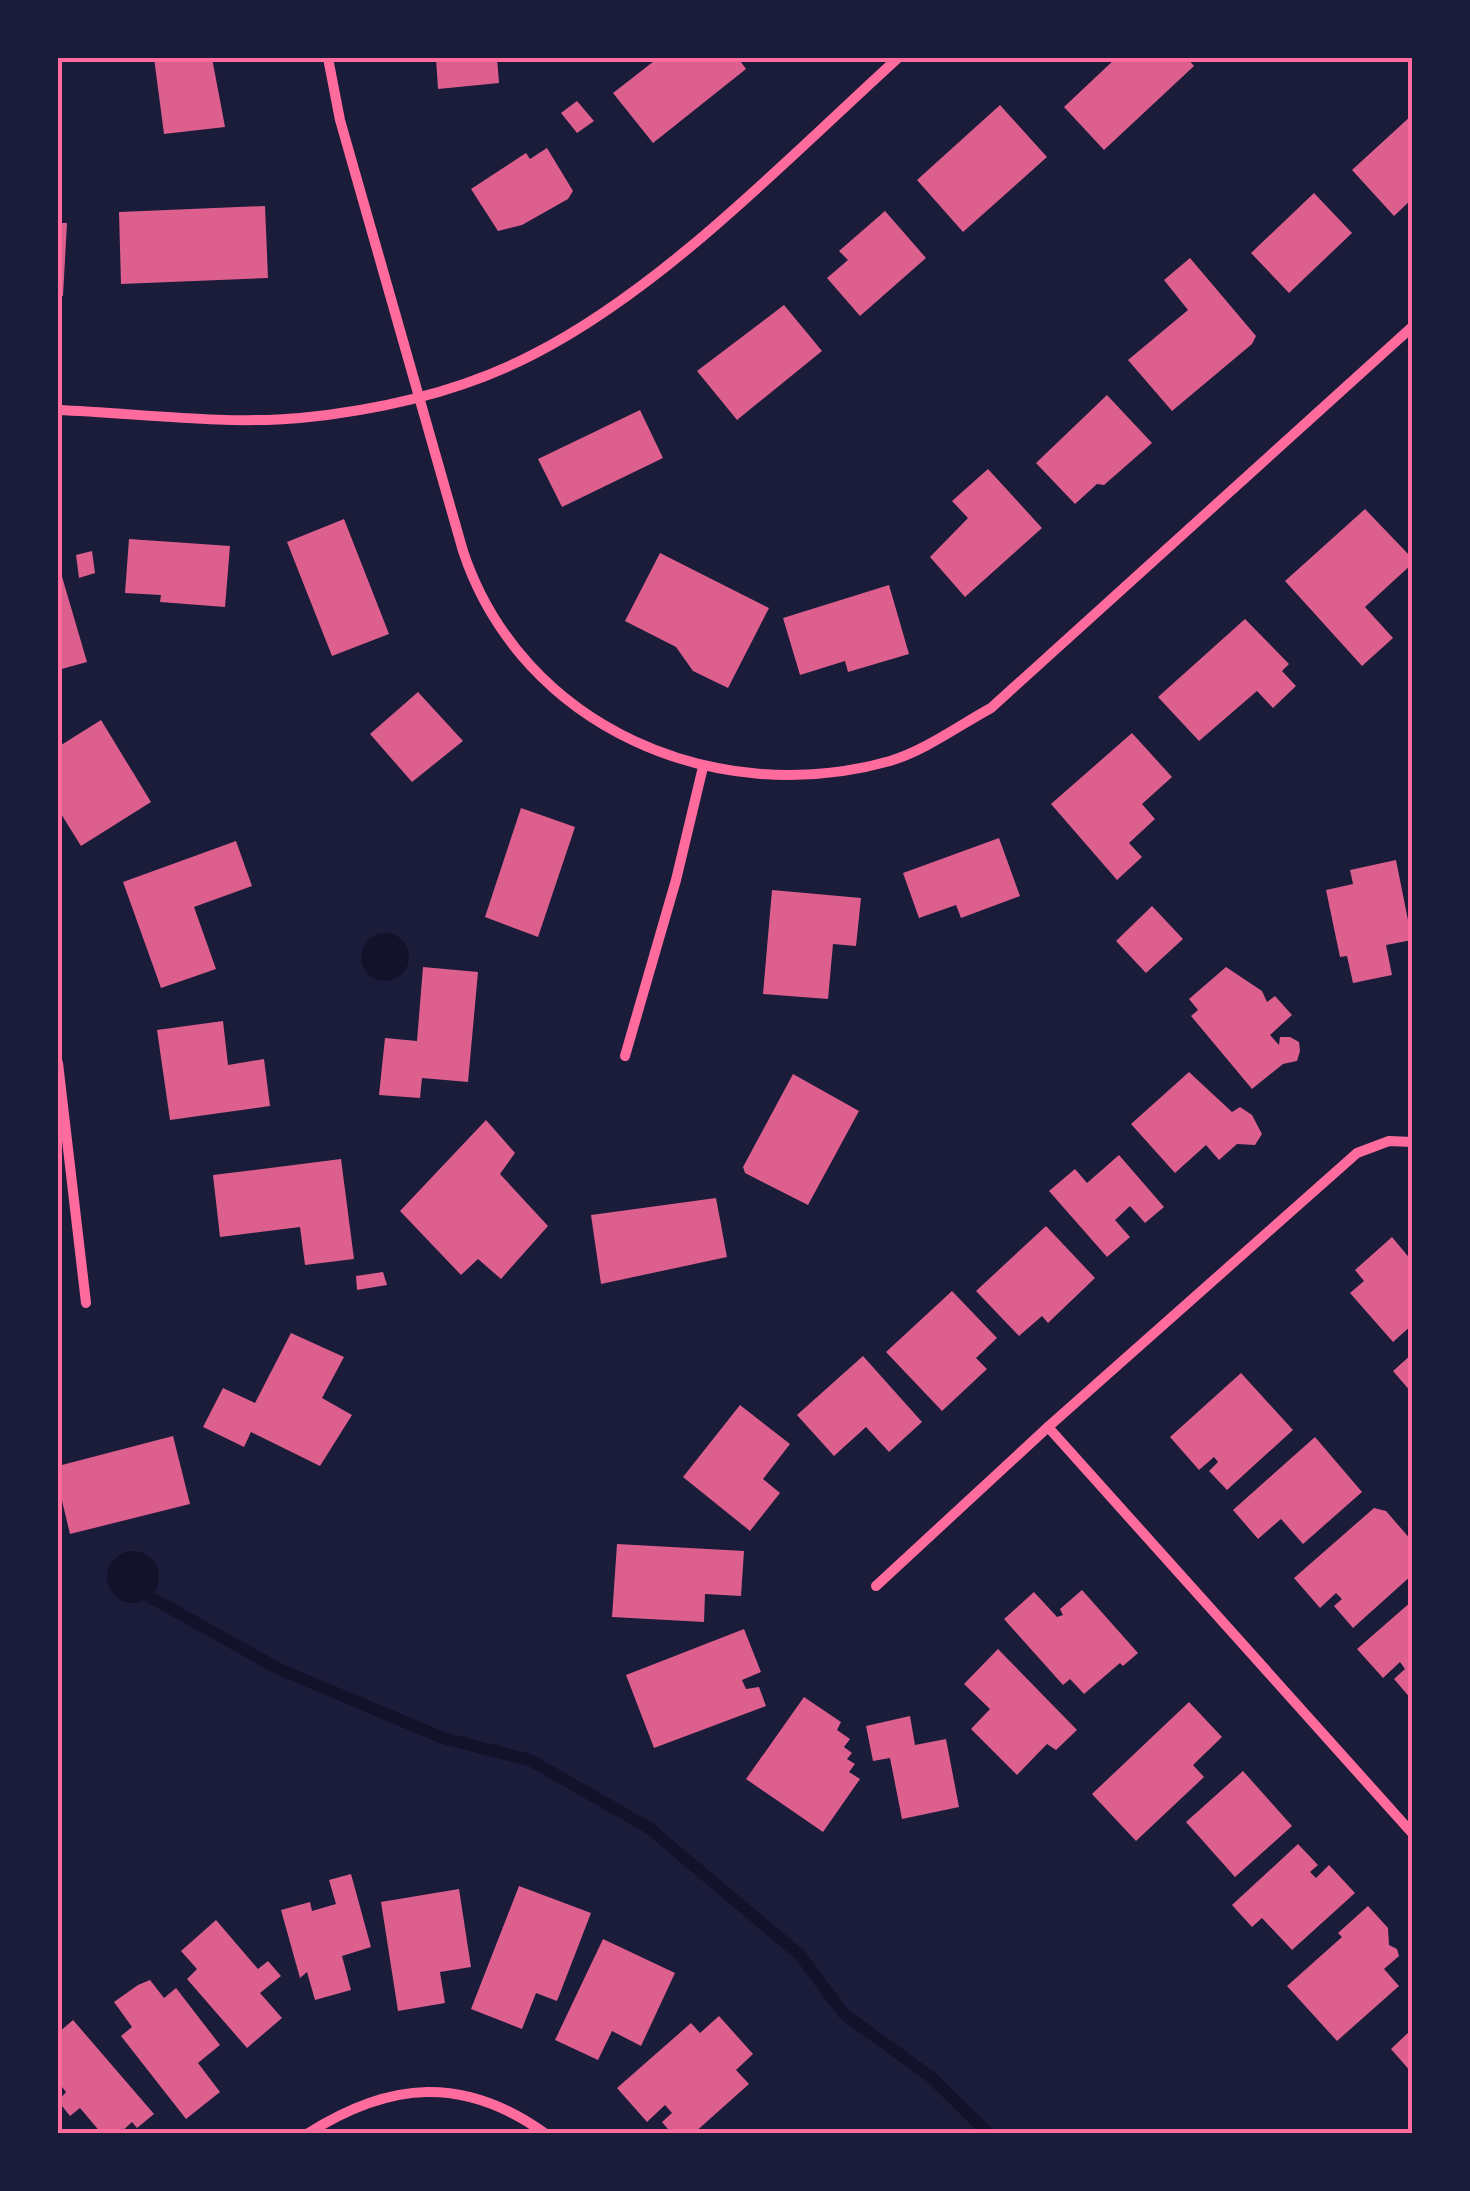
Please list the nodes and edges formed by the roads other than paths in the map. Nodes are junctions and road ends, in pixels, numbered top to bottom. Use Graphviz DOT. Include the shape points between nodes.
graph roads {
  1 [pos="328,58"];
  2 [pos="898,58"];
  3 [pos="1412,327"];
  4 [pos="419,396"];
  5 [pos="58,410"];
  6 [pos="703,766"];
  7 [pos="626,1056"];
  8 [pos="58,1063"];
  9 [pos="1408,1142"];
  10 [pos="86,1303"];
  11 [pos="1048,1427"];
  12 [pos="876,1586"];
  13 [pos="1412,1833"];
  14 [pos="308,2134"];
  15 [pos="546,2134"];
  1 -- 4 [label="street"];
  2 -- 4 [label="street" via="618,303 533,355"];
  3 -- 6 [label="street" via="991,708 890,760 816,775 742,775"];
  4 -- 5 [label="street" via="264,420"];
  4 -- 6 [label="street" via="468,566 516,647 586,713 633,741"];
  6 -- 7 [label="street"];
  8 -- 10 [label="street"];
  9 -- 11 [label="street" via="1357,1153"];
  11 -- 12 [label="street"];
  11 -- 13 [label="street"];
  14 -- 15 [label="street" via="360,2104 421,2092 492,2102"];
}
